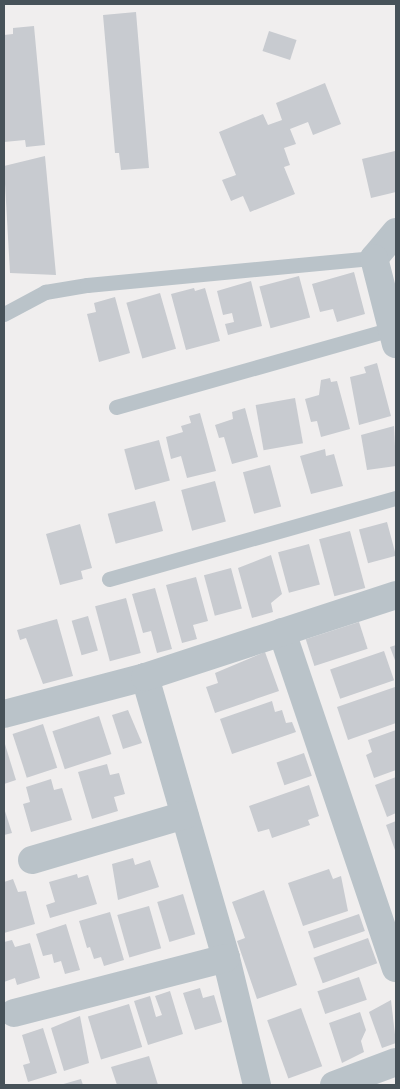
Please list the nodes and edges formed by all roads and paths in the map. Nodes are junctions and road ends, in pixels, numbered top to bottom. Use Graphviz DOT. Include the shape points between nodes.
graph roads {
  1 [pos="396,232"];
  2 [pos="374,258"];
  3 [pos="4,314"];
  4 [pos="394,337"];
  5 [pos="116,406"];
  6 [pos="396,498"];
  7 [pos="109,579"];
  8 [pos="396,596"];
  9 [pos="282,632"];
  10 [pos="145,678"];
  11 [pos="4,714"];
  12 [pos="184,815"];
  13 [pos="32,860"];
  14 [pos="226,958"];
  15 [pos="396,968"];
  16 [pos="14,1013"];
  17 [pos="396,1062"];
  18 [pos="257,1085"];
  19 [pos="334,1085"];
  1 -- 2 [label="street"];
  2 -- 3 [label="lane" via="79,286 45,292"];
  2 -- 4 [label="street"];
  4 -- 5 [label="lane"];
  6 -- 7 [label="lane"];
  8 -- 9 [label="street"];
  9 -- 10 [label="street"];
  9 -- 15 [label="street"];
  10 -- 11 [label="street"];
  10 -- 12 [label="street"];
  12 -- 13 [label="street"];
  12 -- 14 [label="street"];
  14 -- 16 [label="street"];
  14 -- 18 [label="street"];
  17 -- 19 [label="street"];
}
